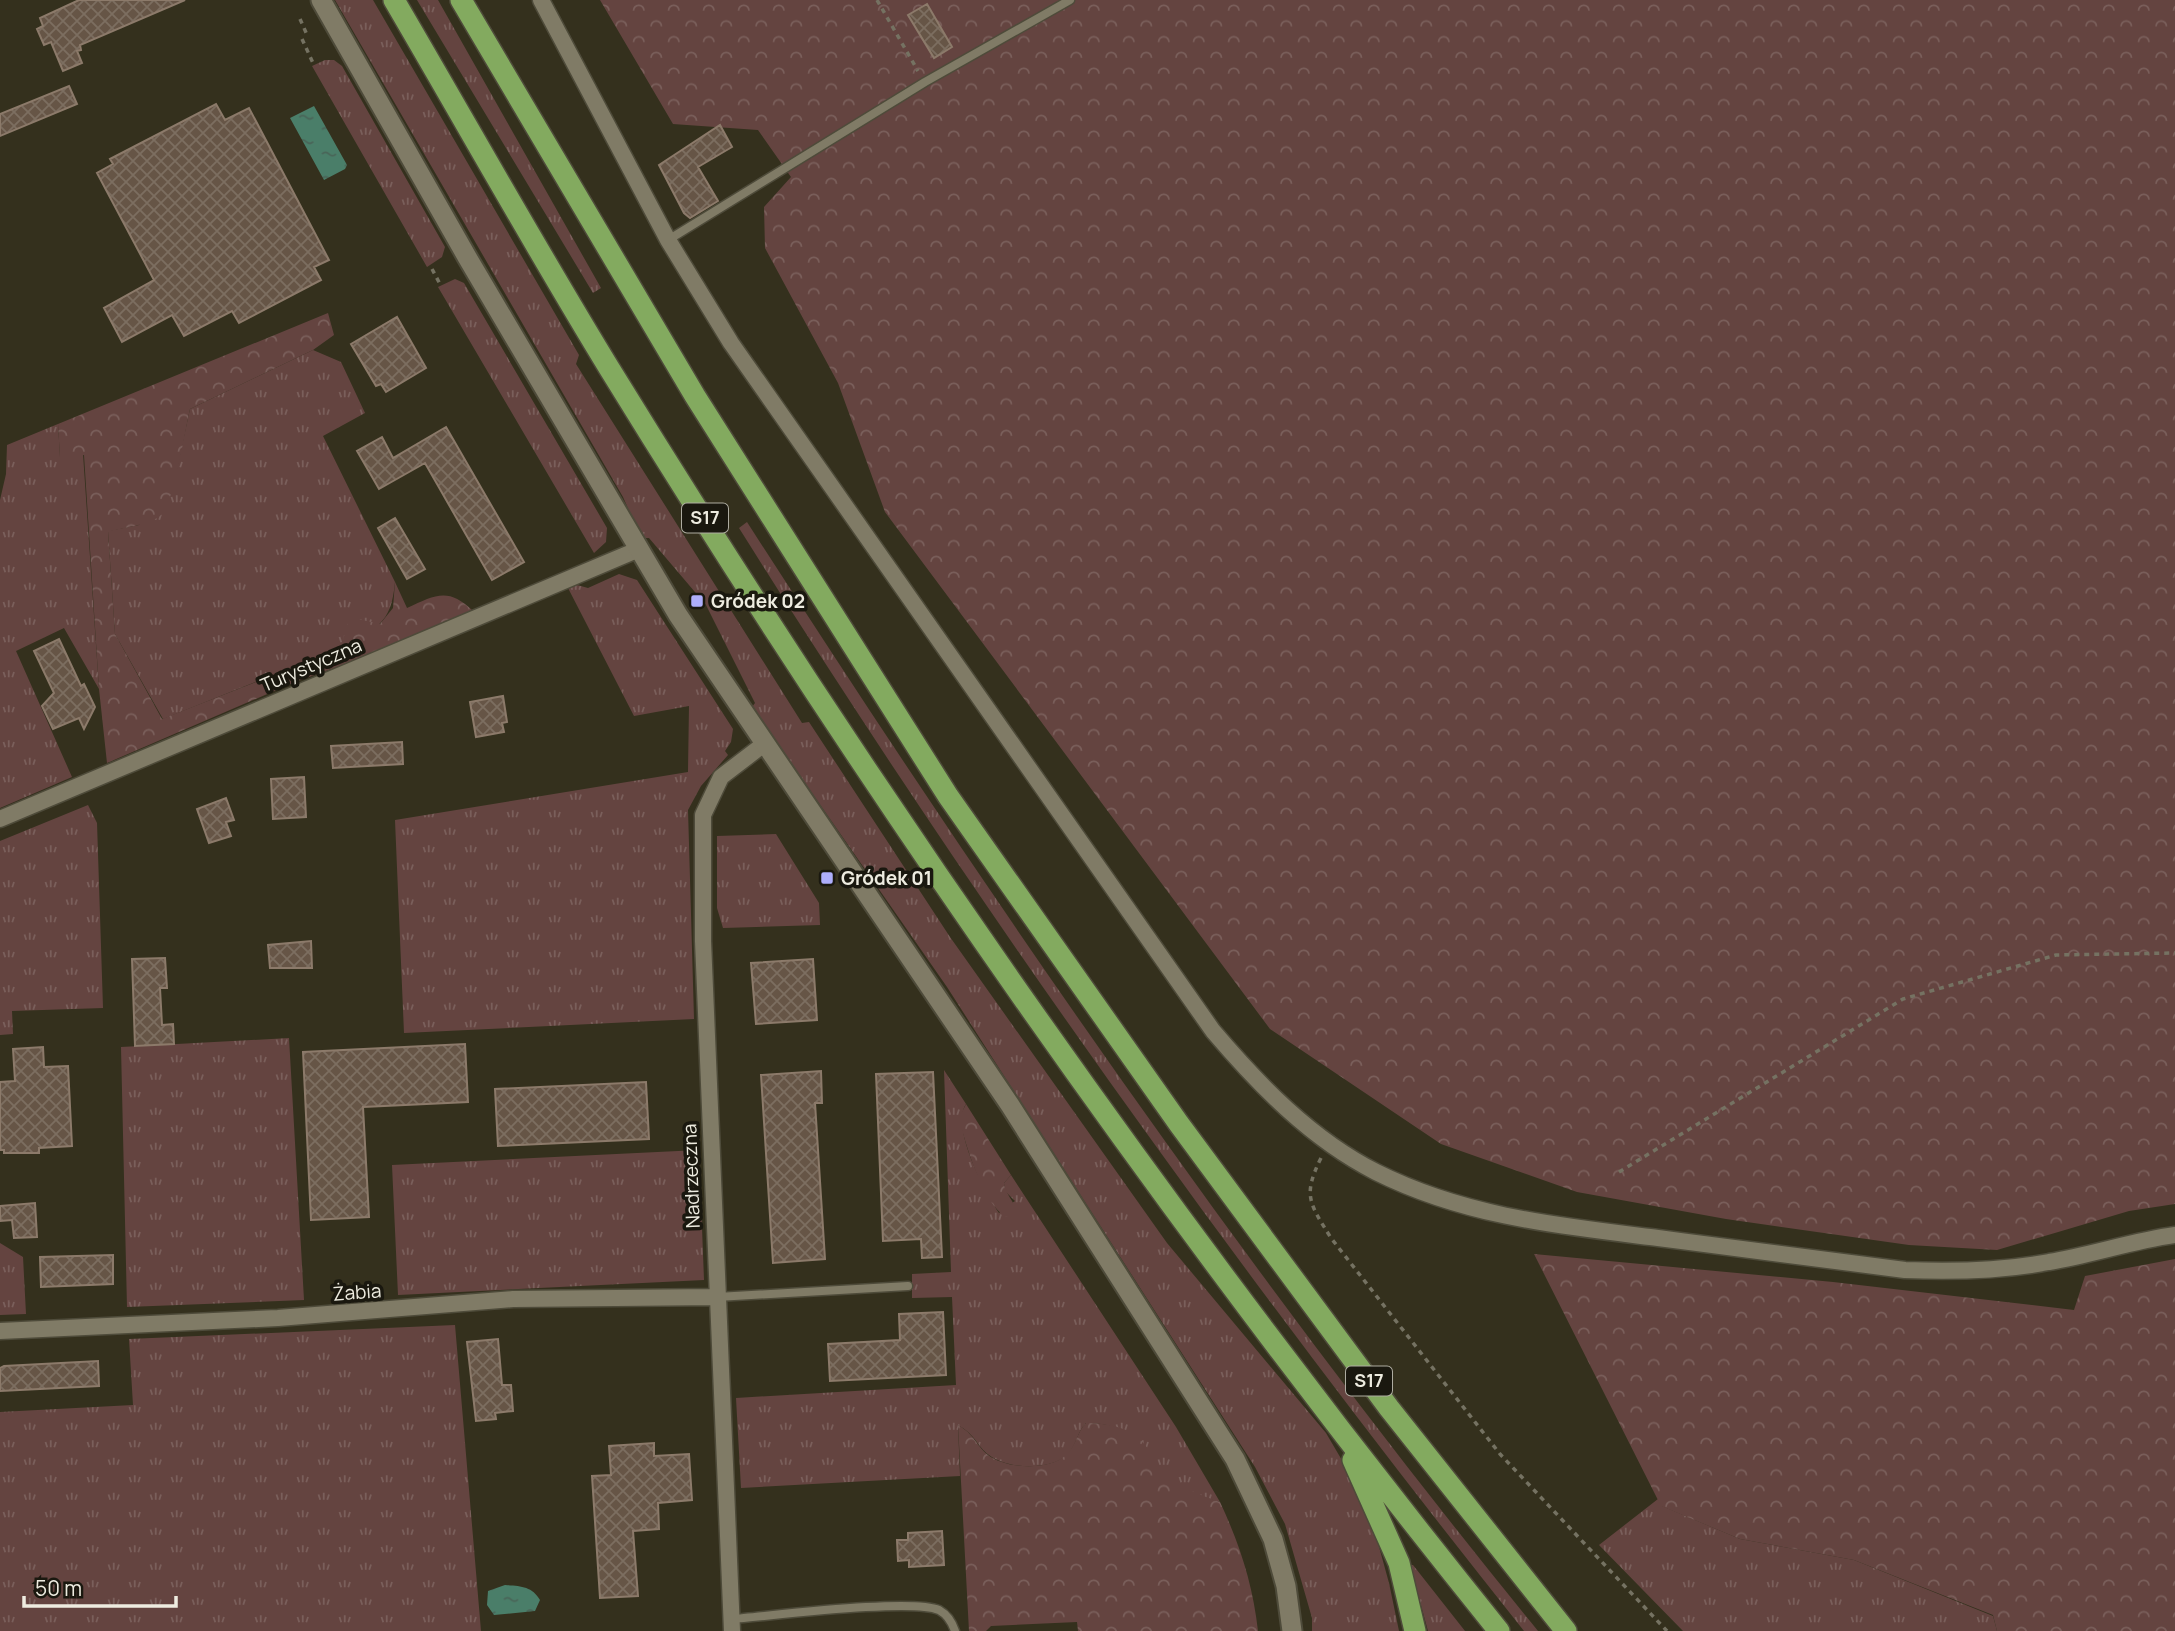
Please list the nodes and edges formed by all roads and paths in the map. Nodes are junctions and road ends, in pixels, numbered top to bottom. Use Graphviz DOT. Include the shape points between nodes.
graph roads {
  1 [pos="321,0"];
  2 [pos="394,0"];
  3 [pos="461,0"];
  4 [pos="541,0"];
  5 [pos="877,0"];
  6 [pos="1070,0"];
  7 [pos="300,19"];
  8 [pos="308,37"];
  9 [pos="302,39"];
  10 [pos="313,63"];
  11 [pos="925,82"];
  12 [pos="668,240"];
  13 [pos="432,268"];
  14 [pos="440,284"];
  15 [pos="637,550"];
  16 [pos="764,744"];
  17 [pos="0,819"];
  18 [pos="2175,953"];
  19 [pos="1329,1141"];
  20 [pos="1619,1172"];
  21 [pos="2175,1235"];
  22 [pos="908,1286"];
  23 [pos="717,1297"];
  24 [pos="0,1331"];
  25 [pos="1339,1429"];
  26 [pos="732,1625"];
  27 [pos="955,1631"];
  28 [pos="1292,1631"];
  29 [pos="1415,1631"];
  30 [pos="1499,1631"];
  31 [pos="1566,1631"];
  32 [pos="1667,1631"];
  1 -- 15 [label="street"];
  2 -- 25 [label="highway, S17" via="606,363 847,738 1017,993"];
  3 -- 31 [label="highway, S17" via="695,396 948,796 1203,1157 1389,1408"];
  4 -- 12 [label="street"];
  5 -- 11 [label="path"];
  6 -- 11 [label="lane"];
  7 -- 8 [label="path"];
  9 -- 10 [label="path"];
  11 -- 12 [label="lane"];
  12 -- 19 [label="street" via="808,458 1213,1031 1255,1080"];
  13 -- 14 [label="path"];
  15 -- 16 [label="street"];
  15 -- 17 [label="street, Turystyczna"];
  16 -- 23 [label="street, Nadrzeczna" via="721,777 703,814 703,941"];
  16 -- 28 [label="street" via="1010,1105 1235,1459 1273,1539"];
  18 -- 20 [label="path" via="2056,954 1903,999"];
  19 -- 21 [label="street" via="1400,1182 1514,1220 1905,1270 1965,1272 2050,1262"];
  19 -- 32 [label="path" via="1310,1181 1309,1202 1331,1238 1500,1454"];
  22 -- 23 [label="lane"];
  23 -- 24 [label="street, Żabia" via="513,1299 304,1317"];
  23 -- 26 [label="street, Nadrzeczna"];
  25 -- 29 [label="highway" via="1399,1563"];
  25 -- 30 [label="highway, S17"];
  26 -- 27 [label="lane" via="908,1606 939,1610"];
}
